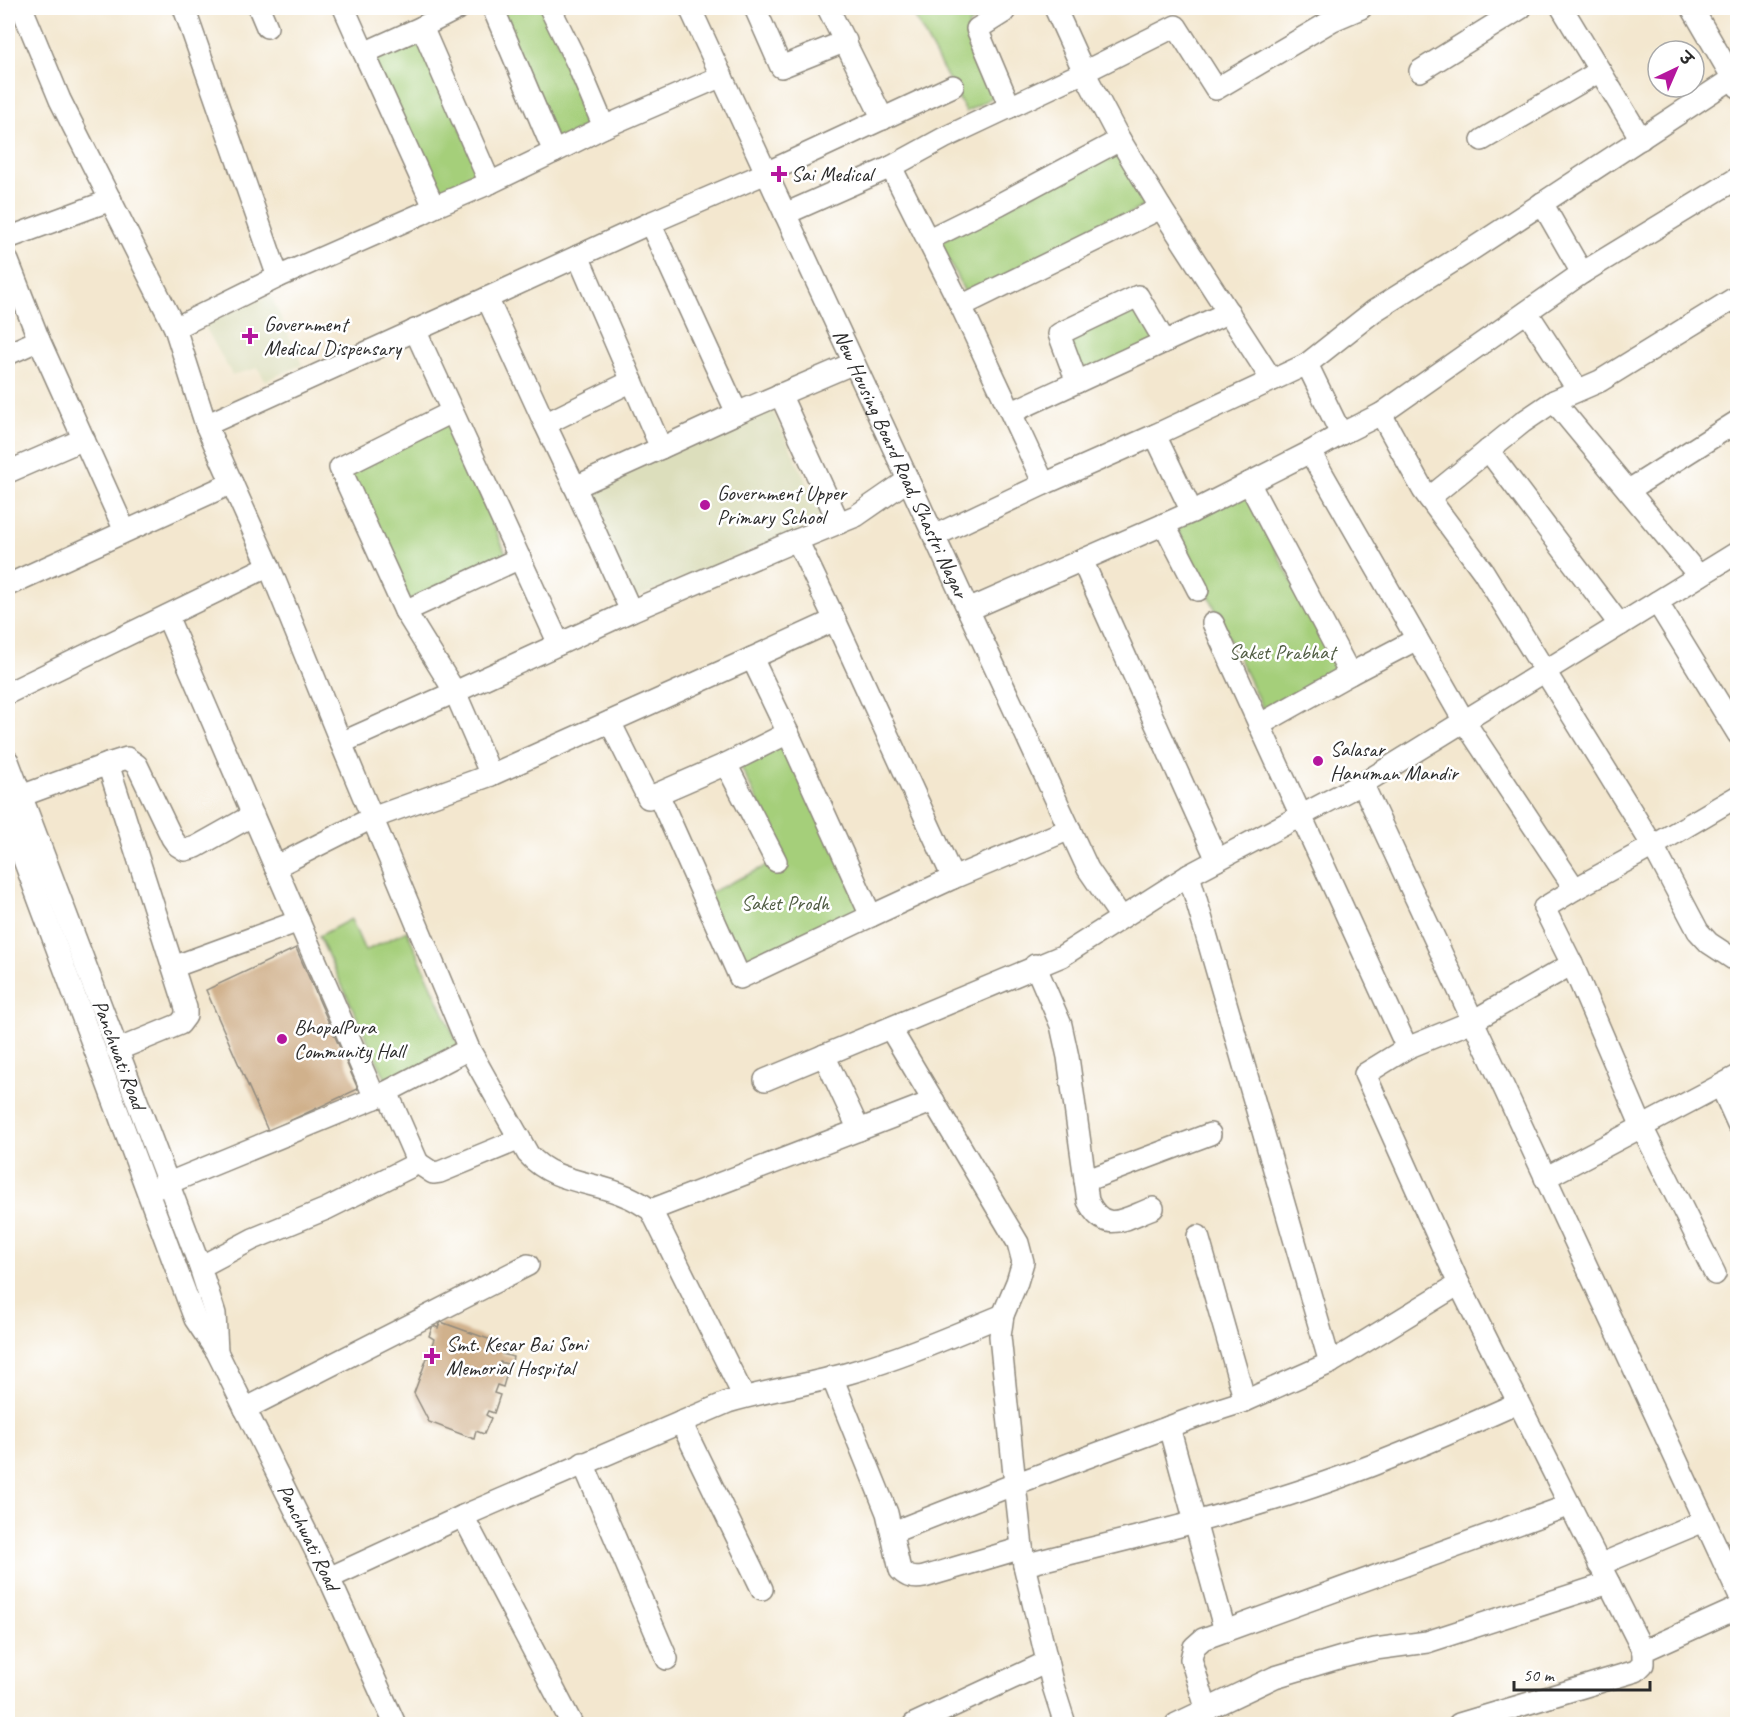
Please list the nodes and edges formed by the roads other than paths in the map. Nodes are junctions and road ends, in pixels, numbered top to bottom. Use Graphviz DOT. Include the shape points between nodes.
graph roads {
  1 [pos="22,8"];
  2 [pos="184,8"];
  3 [pos="260,8"];
  4 [pos="344,8"];
  5 [pos="459,8"];
  6 [pos="493,8"];
  7 [pos="550,8"];
  8 [pos="690,8"];
  9 [pos="755,8"];
  10 [pos="828,8"];
  11 [pos="1002,8"];
  12 [pos="1055,8"];
  13 [pos="1361,8"];
  14 [pos="1521,8"];
  15 [pos="1562,8"];
  16 [pos="1692,8"];
  17 [pos="267,27"];
  18 [pos="422,27"];
  19 [pos="846,41"];
  20 [pos="364,53"];
  21 [pos="1420,71"];
  22 [pos="1600,71"];
  23 [pos="1084,72"];
  24 [pos="1734,74"];
  25 [pos="722,76"];
  26 [pos="953,86"];
  27 [pos="1010,107"];
  28 [pos="883,119"];
  29 [pos="604,127"];
  30 [pos="1641,139"];
  31 [pos="1120,140"];
  32 [pos="1482,140"];
  33 [pos="554,152"];
  34 [pos="891,167"];
  35 [pos="766,173"];
  36 [pos="1737,177"];
  37 [pos="490,183"];
  38 [pos="111,200"];
  39 [pos="1542,203"];
  40 [pos="434,207"];
  41 [pos="1161,208"];
  42 [pos="785,214"];
  43 [pos="650,223"];
  44 [pos="8,238"];
  45 [pos="929,238"];
  46 [pos="578,256"];
  47 [pos="8,261"];
  48 [pos="1582,273"];
  49 [pos="278,277"];
  50 [pos="1737,296"];
  51 [pos="487,298"];
  52 [pos="961,306"];
  53 [pos="1229,312"];
  54 [pos="1527,312"];
  55 [pos="175,328"];
  56 [pos="415,330"];
  57 [pos="39,340"];
  58 [pos="1165,342"];
  59 [pos="8,354"];
  60 [pos="854,363"];
  61 [pos="1307,364"];
  62 [pos="1272,380"];
  63 [pos="632,381"];
  64 [pos="1077,382"];
  65 [pos="1578,390"];
  66 [pos="780,394"];
  67 [pos="1554,401"];
  68 [pos="452,412"];
  69 [pos="1012,412"];
  70 [pos="736,413"];
  71 [pos="1381,414"];
  72 [pos="1737,421"];
  73 [pos="545,424"];
  74 [pos="206,425"];
  75 [pos="1341,434"];
  76 [pos="1155,435"];
  77 [pos="84,439"];
  78 [pos="662,448"];
  79 [pos="1488,450"];
  80 [pos="1310,452"];
  81 [pos="8,472"];
  82 [pos="908,480"];
  83 [pos="232,483"];
  84 [pos="1249,483"];
  85 [pos="1044,484"];
  86 [pos="575,487"];
  87 [pos="1629,490"];
  88 [pos="1429,498"];
  89 [pos="1192,512"];
  90 [pos="839,523"];
  91 [pos="1164,524"];
  92 [pos="125,531"];
  93 [pos="934,536"];
  94 [pos="798,540"];
  95 [pos="1737,552"];
  96 [pos="520,558"];
  97 [pos="1082,560"];
  98 [pos="269,566"];
  99 [pos="1699,576"];
  100 [pos="8,585"];
  101 [pos="1198,590"];
  102 [pos="1657,602"];
  103 [pos="968,610"];
  104 [pos="405,611"];
  105 [pos="631,611"];
  106 [pos="167,616"];
  107 [pos="835,620"];
  108 [pos="1213,623"];
  109 [pos="1620,625"];
  110 [pos="1417,639"];
  111 [pos="559,644"];
  112 [pos="752,658"];
  113 [pos="1545,671"];
  114 [pos="1350,674"];
  115 [pos="455,692"];
  116 [pos="8,693"];
  117 [pos="1464,721"];
  118 [pos="610,722"];
  119 [pos="1259,725"];
  120 [pos="788,733"];
  121 [pos="1737,734"];
  122 [pos="341,743"];
  123 [pos="8,761"];
  124 [pos="108,764"];
  125 [pos="726,764"];
  126 [pos="491,775"];
  127 [pos="1362,783"];
  128 [pos="658,794"];
  129 [pos="21,796"];
  130 [pos="1737,796"];
  131 [pos="253,815"];
  132 [pos="1300,816"];
  133 [pos="8,817"];
  134 [pos="372,818"];
  135 [pos="1070,829"];
  136 [pos="1653,846"];
  137 [pos="1218,860"];
  138 [pos="776,861"];
  139 [pos="275,867"];
  140 [pos="1189,875"];
  141 [pos="953,878"];
  142 [pos="1575,889"];
  143 [pos="871,916"];
  144 [pos="1121,917"];
  145 [pos="299,921"];
  146 [pos="1737,962"];
  147 [pos="1572,964"];
  148 [pos="1035,965"];
  149 [pos="173,966"];
  150 [pos="1473,1021"];
  151 [pos="890,1028"];
  152 [pos="1407,1048"];
  153 [pos="469,1049"];
  154 [pos="117,1050"];
  155 [pos="824,1055"];
  156 [pos="765,1080"];
  157 [pos="1729,1081"];
  158 [pos="381,1095"];
  159 [pos="934,1101"];
  160 [pos="1737,1124"];
  161 [pos="1642,1127"];
  162 [pos="859,1130"];
  163 [pos="1210,1134"];
  164 [pos="520,1139"];
  165 [pos="418,1163"];
  166 [pos="1545,1178"];
  167 [pos="1085,1181"];
  168 [pos="168,1183"];
  169 [pos="148,1191"];
  170 [pos="1153,1208"];
  171 [pos="651,1210"];
  172 [pos="1198,1236"];
  173 [pos="528,1265"];
  174 [pos="200,1267"];
  175 [pos="1715,1274"];
  176 [pos="1459,1284"];
  177 [pos="1003,1315"];
  178 [pos="218,1352"];
  179 [pos="1330,1363"];
  180 [pos="832,1377"];
  181 [pos="744,1397"];
  182 [pos="1245,1401"];
  183 [pos="1518,1402"];
  184 [pos="245,1409"];
  185 [pos="681,1422"];
  186 [pos="1169,1427"];
  187 [pos="583,1463"];
  188 [pos="1015,1485"];
  189 [pos="1570,1505"];
  190 [pos="464,1516"];
  191 [pos="1196,1521"];
  192 [pos="1704,1521"];
  193 [pos="893,1532"];
  194 [pos="1023,1556"];
  195 [pos="1604,1574"];
  196 [pos="329,1578"];
  197 [pos="762,1589"];
  198 [pos="1737,1593"];
  199 [pos="1737,1608"];
  200 [pos="1225,1631"];
  201 [pos="1643,1651"];
  202 [pos="667,1659"];
  203 [pos="1047,1662"];
  204 [pos="1207,1711"];
  205 [pos="395,1725"];
  206 [pos="572,1725"];
  207 [pos="914,1725"];
  208 [pos="1065,1725"];
  209 [pos="1176,1725"];
  210 [pos="1459,1725"];
  1 -- 38 [label="street" via="60,100"];
  2 -- 49 [label="street"];
  3 -- 17 [label="street"];
  4 -- 20 [label="street"];
  5 -- 18 [label="street"];
  6 -- 33 [label="street"];
  7 -- 29 [label="street"];
  8 -- 25 [label="street, New Housing Board Road, Shastri Nagar"];
  9 -- 19 [label="street" via="781,67"];
  10 -- 19 [label="street"];
  11 -- 27 [label="street" via="1004,12 977,29"];
  12 -- 23 [label="street"];
  13 -- 23 [label="street" via="1333,20 1216,89 1176,26"];
  14 -- 21 [label="street"];
  15 -- 22 [label="street"];
  16 -- 24 [label="street"];
  18 -- 20 [label="street"];
  18 -- 37 [label="street"];
  19 -- 28 [label="street"];
  20 -- 40 [label="street"];
  22 -- 30 [label="street"];
  22 -- 32 [label="street"];
  23 -- 27 [label="street"];
  23 -- 31 [label="street"];
  24 -- 30 [label="street"];
  25 -- 29 [label="street"];
  25 -- 35 [label="street, New Housing Board Road, Shastri Nagar"];
  26 -- 28 [label="street"];
  27 -- 34 [label="street"];
  28 -- 35 [label="street"];
  29 -- 33 [label="street"];
  30 -- 39 [label="street"];
  31 -- 41 [label="street"];
  31 -- 45 [label="street"];
  33 -- 37 [label="street"];
  34 -- 42 [label="street"];
  34 -- 45 [label="street"];
  35 -- 42 [label="street, New Housing Board Road, Shastri Nagar"];
  35 -- 43 [label="street"];
  36 -- 48 [label="street"];
  37 -- 40 [label="street"];
  38 -- 44 [label="street"];
  38 -- 55 [label="street"];
  39 -- 48 [label="street"];
  39 -- 61 [label="street" via="1374,311"];
  40 -- 49 [label="street"];
  41 -- 52 [label="street"];
  41 -- 53 [label="street"];
  42 -- 60 [label="street, New Housing Board Road, Shastri Nagar"];
  43 -- 46 [label="street"];
  43 -- 70 [label="street"];
  45 -- 52 [label="street"];
  46 -- 51 [label="street"];
  46 -- 63 [label="street"];
  47 -- 57 [label="street"];
  48 -- 54 [label="street"];
  49 -- 55 [label="street"];
  50 -- 65 [label="street" via="1600,381"];
  51 -- 56 [label="street"];
  51 -- 73 [label="street"];
  52 -- 69 [label="street"];
  53 -- 58 [label="street"];
  53 -- 62 [label="street"];
  54 -- 65 [label="street"];
  54 -- 71 [label="street"];
  55 -- 74 [label="street"];
  56 -- 68 [label="street"];
  56 -- 74 [label="street"];
  57 -- 59 [label="street"];
  57 -- 77 [label="street"];
  58 -- 64 [label="street"];
  58 -- 64 [label="street" via="1138,296 1059,334"];
  60 -- 66 [label="street"];
  60 -- 82 [label="street, New Housing Board Road, Shastri Nagar"];
  61 -- 62 [label="street"];
  61 -- 75 [label="street"];
  62 -- 76 [label="street"];
  63 -- 73 [label="street"];
  63 -- 78 [label="street"];
  64 -- 69 [label="street"];
  65 -- 67 [label="street"];
  66 -- 70 [label="street"];
  66 -- 90 [label="street"];
  67 -- 79 [label="street"];
  67 -- 87 [label="street"];
  68 -- 96 [label="street"];
  68 -- 104 [label="street" via="340,468"];
  69 -- 85 [label="street"];
  70 -- 78 [label="street"];
  71 -- 75 [label="street"];
  71 -- 88 [label="street"];
  72 -- 87 [label="street"];
  73 -- 86 [label="street"];
  74 -- 83 [label="street"];
  75 -- 80 [label="street"];
  76 -- 85 [label="street"];
  76 -- 89 [label="street"];
  77 -- 81 [label="street"];
  77 -- 92 [label="street"];
  78 -- 86 [label="street"];
  79 -- 88 [label="street"];
  79 -- 109 [label="street"];
  80 -- 84 [label="street"];
  80 -- 110 [label="street"];
  82 -- 90 [label="street" via="856,516"];
  82 -- 93 [label="street, New Housing Board Road, Shastri Nagar"];
  83 -- 92 [label="street"];
  83 -- 98 [label="street"];
  84 -- 89 [label="street"];
  84 -- 114 [label="street"];
  85 -- 93 [label="street"];
  86 -- 105 [label="street"];
  87 -- 99 [label="street"];
  88 -- 113 [label="street" via="1483,572"];
  89 -- 91 [label="street"];
  90 -- 94 [label="street"];
  91 -- 97 [label="street"];
  91 -- 101 [label="street"];
  92 -- 100 [label="street"];
  93 -- 103 [label="street, New Housing Board Road, Shastri Nagar"];
  94 -- 105 [label="street"];
  94 -- 107 [label="street"];
  95 -- 99 [label="street"];
  96 -- 104 [label="street"];
  96 -- 111 [label="street"];
  97 -- 103 [label="street"];
  97 -- 137 [label="street"];
  98 -- 106 [label="street"];
  98 -- 122 [label="street"];
  99 -- 102 [label="street"];
  102 -- 109 [label="street"];
  102 -- 121 [label="street"];
  103 -- 135 [label="street, New Housing Board Road, Shastri Nagar"];
  104 -- 115 [label="street"];
  105 -- 111 [label="street"];
  106 -- 116 [label="street"];
  106 -- 131 [label="street"];
  107 -- 112 [label="street"];
  107 -- 141 [label="street"];
  108 -- 119 [label="street"];
  109 -- 113 [label="street"];
  110 -- 114 [label="street"];
  110 -- 117 [label="street"];
  111 -- 115 [label="street"];
  112 -- 118 [label="street"];
  112 -- 120 [label="street"];
  113 -- 117 [label="street"];
  113 -- 136 [label="street"];
  114 -- 119 [label="street"];
  115 -- 122 [label="street"];
  115 -- 126 [label="street"];
  117 -- 127 [label="street"];
  117 -- 142 [label="street"];
  118 -- 126 [label="street"];
  118 -- 128 [label="street" via="648,798"];
  119 -- 132 [label="street"];
  120 -- 125 [label="street"];
  120 -- 143 [label="street"];
  122 -- 134 [label="street"];
  123 -- 129 [label="street, Panchwati Road"];
  124 -- 129 [label="street"];
  124 -- 131 [label="street" via="127,758 137,765 172,838 185,850"];
  124 -- 149 [label="street"];
  125 -- 128 [label="street"];
  125 -- 138 [label="street"];
  126 -- 134 [label="street"];
  127 -- 132 [label="street"];
  127 -- 150 [label="street"];
  128 -- 143 [label="street" via="740,978"];
  129 -- 154 [label="street, Panchwati Road"];
  130 -- 136 [label="street"];
  131 -- 139 [label="street"];
  132 -- 137 [label="street"];
  132 -- 152 [label="street"];
  133 -- 169 [label="street, Panchwati Road"];
  134 -- 139 [label="street"];
  134 -- 153 [label="street"];
  135 -- 141 [label="street"];
  135 -- 144 [label="street, New Housing Board Road, Shastri Nagar" via="1088,869"];
  136 -- 142 [label="street"];
  136 -- 146 [label="street" via="1698,931"];
  137 -- 140 [label="street"];
  139 -- 145 [label="street"];
  140 -- 144 [label="street"];
  140 -- 179 [label="street"];
  141 -- 143 [label="street"];
  142 -- 147 [label="street" via="1545,908"];
  144 -- 148 [label="street" via="1062,956"];
  145 -- 149 [label="street"];
  145 -- 158 [label="street"];
  147 -- 150 [label="street"];
  147 -- 161 [label="street"];
  148 -- 151 [label="street"];
  148 -- 167 [label="street" via="1061,1025"];
  149 -- 154 [label="street" via="186,1008 184,1020"];
  150 -- 152 [label="street"];
  150 -- 166 [label="street"];
  151 -- 155 [label="street"];
  151 -- 159 [label="street"];
  152 -- 176 [label="street" via="1365,1074"];
  153 -- 158 [label="street"];
  153 -- 164 [label="street"];
  154 -- 168 [label="street, Panchwati Road"];
  155 -- 156 [label="street"];
  155 -- 162 [label="street"];
  157 -- 160 [label="street"];
  157 -- 161 [label="street"];
  158 -- 165 [label="street"];
  158 -- 168 [label="street"];
  159 -- 162 [label="street"];
  159 -- 177 [label="street" via="1018,1243 1023,1262"];
  161 -- 166 [label="street"];
  161 -- 175 [label="street"];
  162 -- 171 [label="street"];
  163 -- 167 [label="street"];
  164 -- 165 [label="street" via="440,1172 433,1173"];
  164 -- 171 [label="street" via="536,1163 547,1170 625,1195"];
  165 -- 174 [label="street"];
  166 -- 192 [label="street"];
  167 -- 170 [label="street" via="1093,1211 1105,1221 1115,1222"];
  168 -- 169 [label="street"];
  168 -- 174 [label="street, Panchwati Road"];
  169 -- 178 [label="street, Panchwati Road" via="195,1319"];
  171 -- 181 [label="street"];
  172 -- 182 [label="street"];
  173 -- 184 [label="street"];
  174 -- 178 [label="street, Panchwati Road" via="215,1314"];
  176 -- 179 [label="street"];
  176 -- 183 [label="street"];
  177 -- 180 [label="street" via="891,1361"];
  177 -- 188 [label="street" via="1000,1336"];
  178 -- 184 [label="street, Panchwati Road"];
  179 -- 182 [label="street"];
  180 -- 181 [label="street"];
  180 -- 193 [label="street"];
  181 -- 185 [label="street"];
  182 -- 186 [label="street"];
  183 -- 189 [label="street"];
  183 -- 191 [label="street" via="1398,1456 1286,1496"];
  184 -- 196 [label="street, Panchwati Road"];
  185 -- 187 [label="street"];
  185 -- 197 [label="street"];
  186 -- 188 [label="street"];
  186 -- 191 [label="street"];
  187 -- 190 [label="street"];
  187 -- 202 [label="street"];
  188 -- 193 [label="street"];
  188 -- 194 [label="street"];
  189 -- 195 [label="street"];
  189 -- 200 [label="street"];
  190 -- 196 [label="street"];
  190 -- 206 [label="street"];
  191 -- 194 [label="street"];
  191 -- 200 [label="street"];
  192 -- 195 [label="street"];
  192 -- 198 [label="street"];
  193 -- 194 [label="street" via="900,1570 915,1578"];
  194 -- 203 [label="street"];
  195 -- 201 [label="street"];
  195 -- 204 [label="street" via="1427,1642 1364,1652 1275,1677"];
  196 -- 205 [label="street, Panchwati Road"];
  199 -- 201 [label="street"];
  200 -- 204 [label="street" via="1203,1639 1192,1652"];
  201 -- 210 [label="street" via="1643,1664 1636,1671"];
  203 -- 207 [label="street"];
  203 -- 208 [label="street"];
  204 -- 209 [label="street"];
}
